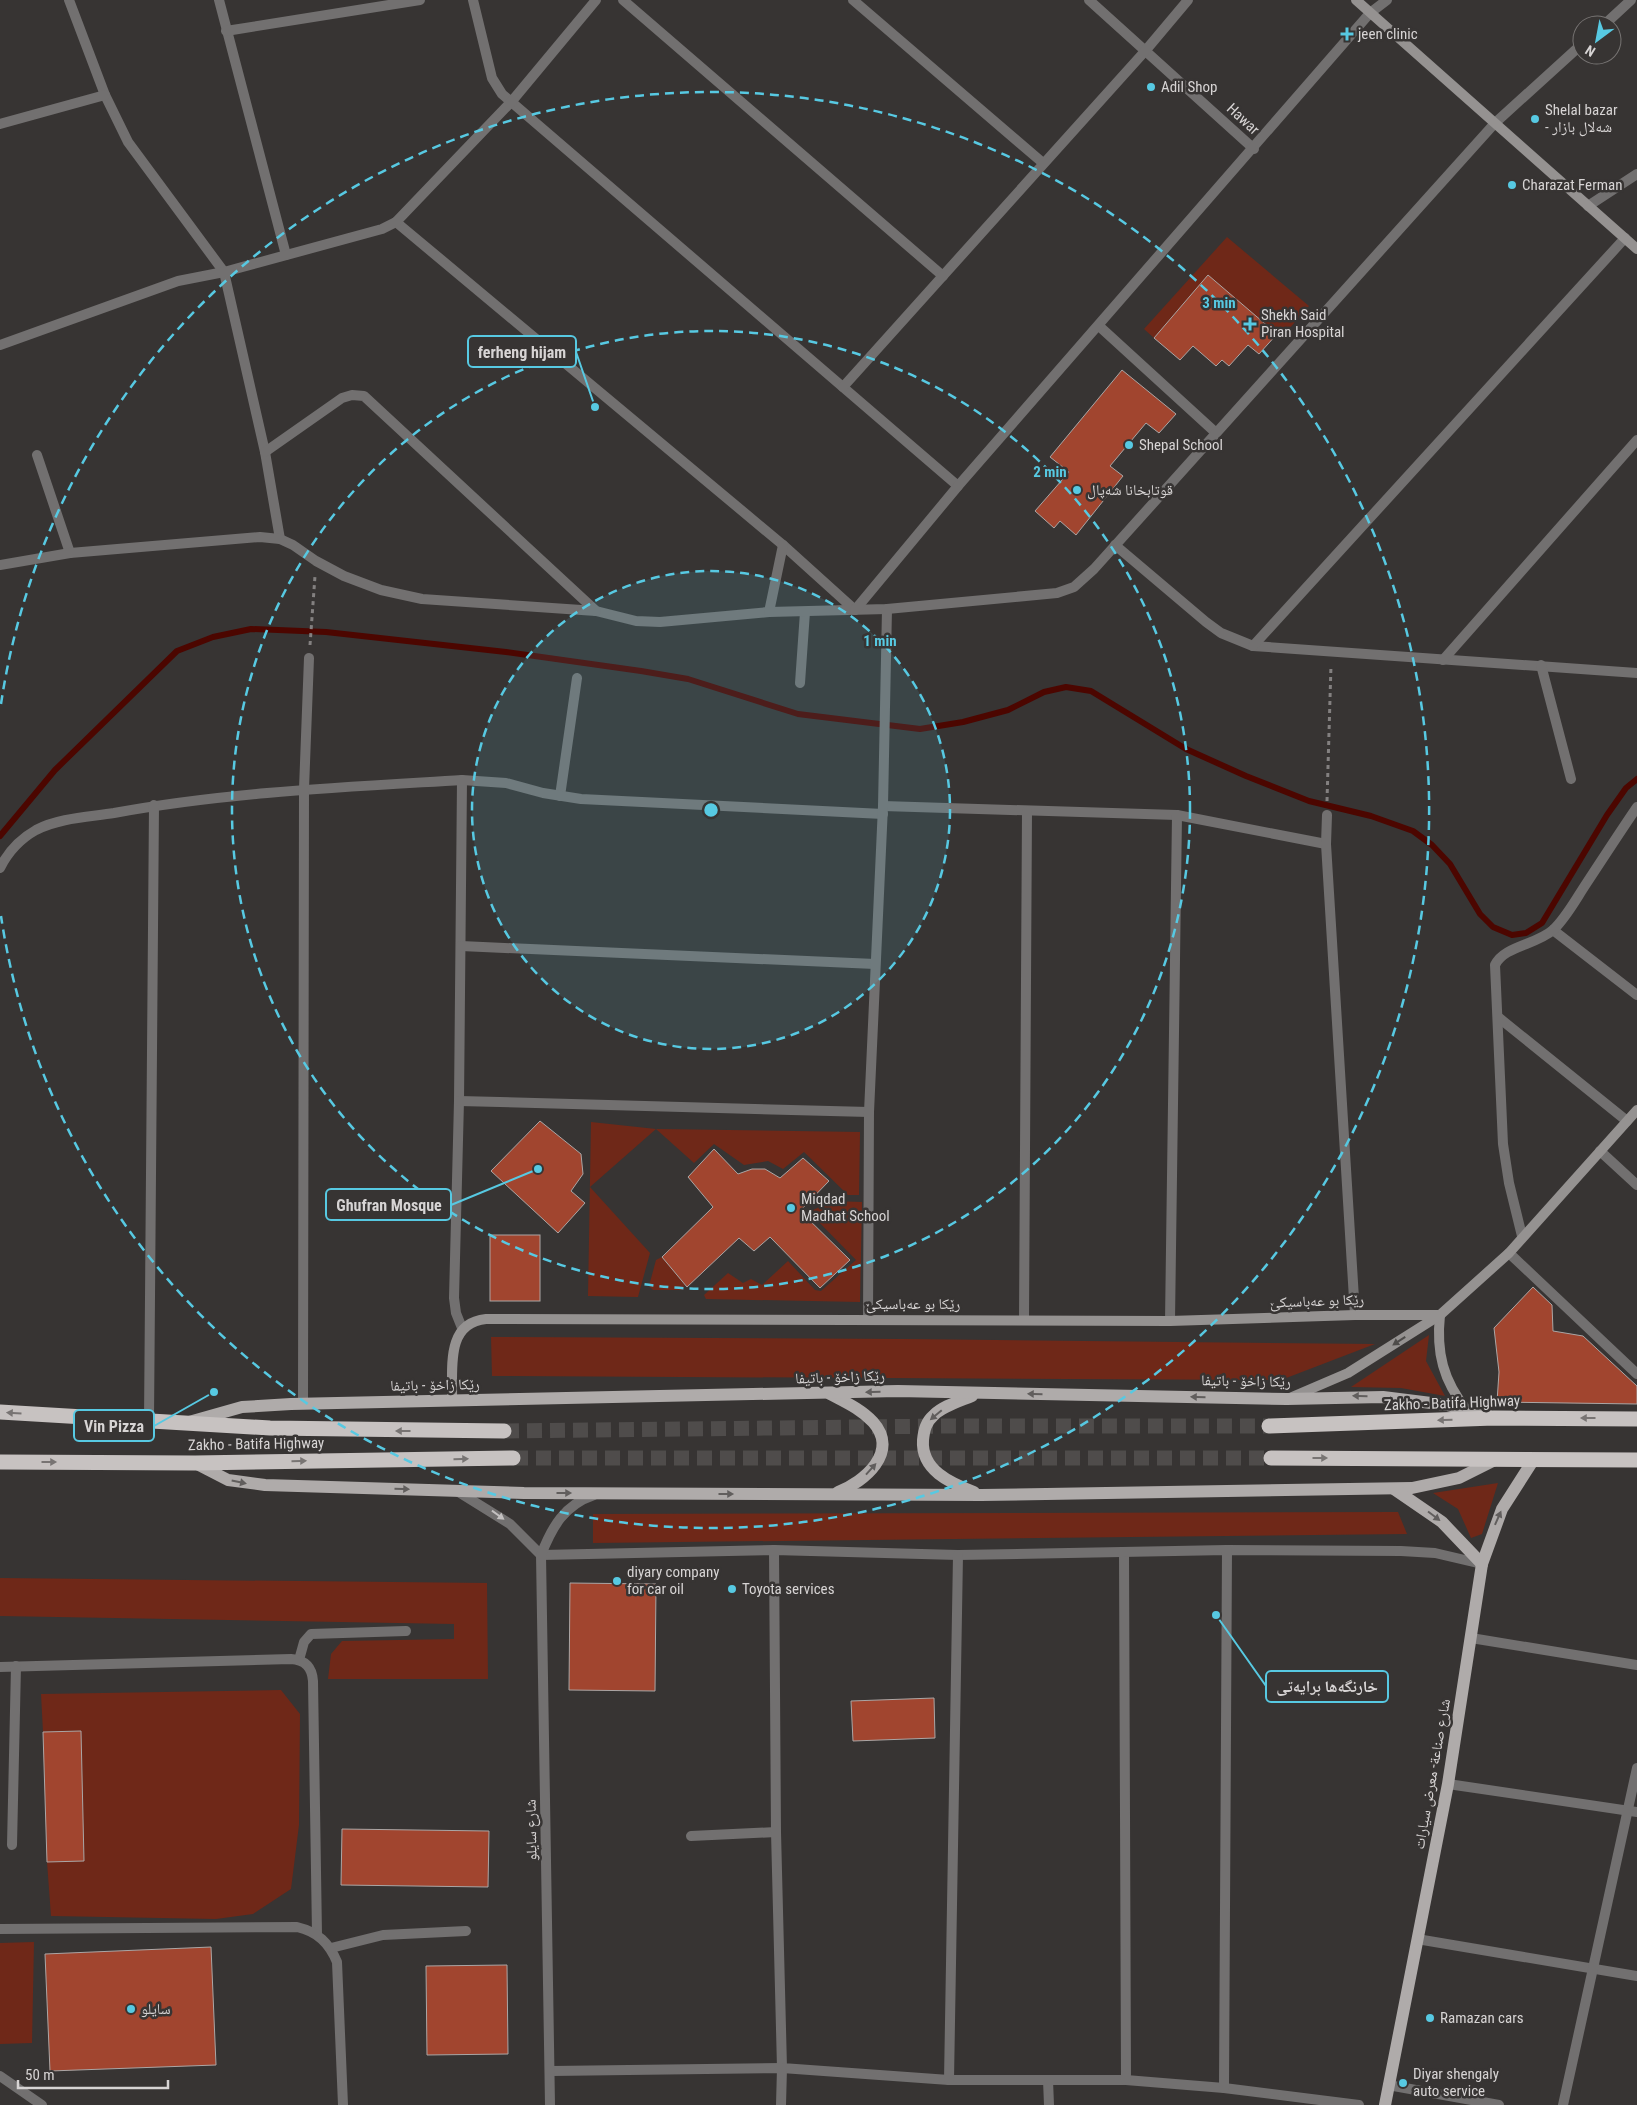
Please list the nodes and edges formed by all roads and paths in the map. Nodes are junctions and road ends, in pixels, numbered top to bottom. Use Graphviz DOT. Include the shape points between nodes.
graph roads {
  1 [pos="69,0"];
  2 [pos="220,0"];
  3 [pos="420,0"];
  4 [pos="473,0"];
  5 [pos="596,0"];
  6 [pos="623,0"];
  7 [pos="852,0"];
  8 [pos="1089,0"];
  9 [pos="1188,0"];
  10 [pos="1356,0"];
  11 [pos="1387,0"];
  12 [pos="1631,0"];
  13 [pos="1370,13"];
  14 [pos="1615,15"];
  15 [pos="226,30"];
  16 [pos="1146,50"];
  17 [pos="1572,53"];
  18 [pos="105,95"];
  19 [pos="512,102"];
  20 [pos="1494,123"];
  21 [pos="0,124"];
  22 [pos="1254,150"];
  23 [pos="1043,163"];
  24 [pos="1637,174"];
  25 [pos="1588,206"];
  26 [pos="396,222"];
  27 [pos="1625,238"];
  28 [pos="1637,249"];
  29 [pos="286,255"];
  30 [pos="224,272"];
  31 [pos="943,276"];
  32 [pos="1099,326"];
  33 [pos="0,345"];
  34 [pos="843,387"];
  35 [pos="1215,432"];
  36 [pos="1637,440"];
  37 [pos="265,452"];
  38 [pos="37,456"];
  39 [pos="958,486"];
  40 [pos="280,539"];
  41 [pos="783,545"];
  42 [pos="1115,545"];
  43 [pos="70,553"];
  44 [pos="0,565"];
  45 [pos="313,588"];
  46 [pos="887,609"];
  47 [pos="855,610"];
  48 [pos="596,611"];
  49 [pos="769,612"];
  50 [pos="805,612"];
  51 [pos="311,642"];
  52 [pos="1253,646"];
  53 [pos="1331,653"];
  54 [pos="309,658"];
  55 [pos="1443,660"];
  56 [pos="1541,665"];
  57 [pos="1637,673"];
  58 [pos="577,678"];
  59 [pos="800,682"];
  60 [pos="1571,779"];
  61 [pos="462,780"];
  62 [pos="304,789"];
  63 [pos="560,796"];
  64 [pos="154,806"];
  65 [pos="1637,807"];
  66 [pos="883,810"];
  67 [pos="1027,811"];
  68 [pos="1177,814"];
  69 [pos="1327,815"];
  70 [pos="1326,844"];
  71 [pos="0,868"];
  72 [pos="1553,930"];
  73 [pos="461,946"];
  74 [pos="876,964"];
  75 [pos="1637,995"];
  76 [pos="1498,1017"];
  77 [pos="459,1101"];
  78 [pos="1637,1110"];
  79 [pos="869,1112"];
  80 [pos="1627,1121"];
  81 [pos="1600,1151"];
  82 [pos="1637,1185"];
  83 [pos="1522,1236"];
  84 [pos="1509,1253"];
  85 [pos="1355,1315"];
  86 [pos="1440,1315"];
  87 [pos="868,1319"];
  88 [pos="1024,1320"];
  89 [pos="1170,1321"];
  90 [pos="462,1328"];
  91 [pos="1637,1374"];
  92 [pos="979,1393"];
  93 [pos="830,1394"];
  94 [pos="1287,1399"];
  95 [pos="452,1400"];
  96 [pos="303,1404"];
  97 [pos="1467,1410"];
  98 [pos="0,1412"];
  99 [pos="1494,1418"];
  100 [pos="1637,1419"];
  101 [pos="149,1420"];
  102 [pos="187,1422"];
  103 [pos="1269,1426"];
  104 [pos="504,1431"];
  105 [pos="513,1458"];
  106 [pos="1271,1458"];
  107 [pos="1499,1458"];
  108 [pos="1534,1459"];
  109 [pos="1637,1460"];
  110 [pos="0,1462"];
  111 [pos="195,1463"];
  112 [pos="1394,1489"];
  113 [pos="456,1490"];
  114 [pos="598,1493"];
  115 [pos="831,1494"];
  116 [pos="981,1495"];
  117 [pos="774,1550"];
  118 [pos="1227,1550"];
  119 [pos="1124,1552"];
  120 [pos="958,1554"];
  121 [pos="541,1555"];
  122 [pos="1482,1564"];
  123 [pos="406,1631"];
  124 [pos="1471,1638"];
  125 [pos="299,1660"];
  126 [pos="1637,1665"];
  127 [pos="16,1666"];
  128 [pos="0,1667"];
  129 [pos="1637,1768"];
  130 [pos="1448,1784"];
  131 [pos="1633,1811"];
  132 [pos="776,1832"];
  133 [pos="691,1836"];
  134 [pos="12,1845"];
  135 [pos="0,1929"];
  136 [pos="466,1931"];
  137 [pos="317,1934"];
  138 [pos="1418,1939"];
  139 [pos="331,1948"];
  140 [pos="1592,1968"];
  141 [pos="1637,1976"];
  142 [pos="782,2068"];
  143 [pos="550,2071"];
  144 [pos="0,2076"];
  145 [pos="950,2080"];
  146 [pos="1048,2080"];
  147 [pos="1126,2080"];
  148 [pos="1388,2086"];
  149 [pos="1224,2088"];
  150 [pos="42,2105"];
  151 [pos="343,2105"];
  152 [pos="550,2105"];
  153 [pos="781,2105"];
  154 [pos="1049,2105"];
  155 [pos="1359,2105"];
  156 [pos="1385,2105"];
  157 [pos="1499,2105"];
  158 [pos="1563,2105"];
  1 -- 18 [label="street"];
  2 -- 15 [label="street"];
  3 -- 15 [label="street"];
  4 -- 19 [label="street" via="492,78 502,94"];
  5 -- 19 [label="street"];
  6 -- 31 [label="street"];
  7 -- 23 [label="street"];
  8 -- 16 [label="street, Hawar"];
  9 -- 16 [label="street"];
  10 -- 13 [label="street"];
  11 -- 13 [label="street"];
  12 -- 14 [label="street"];
  13 -- 20 [label="street"];
  13 -- 22 [label="street"];
  15 -- 29 [label="street"];
  16 -- 22 [label="street, Hawar"];
  16 -- 23 [label="street"];
  17 -- 20 [label="street"];
  18 -- 21 [label="street"];
  18 -- 30 [label="street" via="128,142"];
  19 -- 26 [label="street"];
  19 -- 34 [label="street"];
  20 -- 25 [label="street"];
  20 -- 35 [label="street"];
  22 -- 32 [label="street"];
  23 -- 31 [label="street"];
  24 -- 25 [label="street"];
  25 -- 27 [label="street"];
  26 -- 29 [label="street" via="382,229"];
  26 -- 41 [label="street"];
  27 -- 28 [label="street"];
  27 -- 52 [label="street"];
  29 -- 30 [label="street"];
  30 -- 33 [label="street" via="178,280"];
  30 -- 37 [label="street"];
  31 -- 34 [label="street"];
  32 -- 35 [label="street"];
  32 -- 39 [label="street"];
  34 -- 39 [label="street"];
  35 -- 42 [label="street"];
  36 -- 55 [label="street"];
  37 -- 40 [label="street"];
  37 -- 48 [label="street" via="342,398 364,396"];
  38 -- 43 [label="street"];
  39 -- 47 [label="street"];
  40 -- 43 [label="street" via="260,537"];
  40 -- 48 [label="street" via="344,576 380,590 422,599"];
  41 -- 47 [label="street"];
  41 -- 49 [label="street"];
  42 -- 46 [label="street" via="1084,579 1057,593"];
  42 -- 52 [label="street" via="1221,633"];
  43 -- 44 [label="street"];
  45 -- 51 [label="path"];
  46 -- 47 [label="street"];
  46 -- 66 [label="street"];
  47 -- 50 [label="street"];
  48 -- 49 [label="street" via="660,622"];
  49 -- 50 [label="street"];
  50 -- 59 [label="street"];
  52 -- 53 [label="street"];
  53 -- 55 [label="street"];
  53 -- 69 [label="path"];
  54 -- 62 [label="street"];
  55 -- 56 [label="street"];
  56 -- 57 [label="street"];
  56 -- 60 [label="street"];
  58 -- 63 [label="street"];
  61 -- 62 [label="street"];
  61 -- 63 [label="street" via="506,783"];
  61 -- 73 [label="street"];
  62 -- 64 [label="street"];
  62 -- 96 [label="street"];
  63 -- 66 [label="street"];
  64 -- 71 [label="street" via="51,824 13,847"];
  64 -- 101 [label="street"];
  65 -- 72 [label="street"];
  66 -- 67 [label="street"];
  66 -- 74 [label="street"];
  67 -- 68 [label="street"];
  67 -- 88 [label="street"];
  68 -- 70 [label="street"];
  68 -- 89 [label="street"];
  69 -- 70 [label="street"];
  70 -- 85 [label="street"];
  72 -- 75 [label="street"];
  72 -- 76 [label="street" via="1539,940 1498,958 1494,973"];
  73 -- 74 [label="street"];
  73 -- 77 [label="street"];
  74 -- 79 [label="street"];
  76 -- 80 [label="street"];
  76 -- 83 [label="street" via="1503,1144"];
  77 -- 79 [label="street"];
  77 -- 90 [label="street" via="454,1298"];
  78 -- 80 [label="street"];
  79 -- 87 [label="street"];
  80 -- 81 [label="street"];
  81 -- 82 [label="street"];
  81 -- 83 [label="street"];
  83 -- 84 [label="street"];
  84 -- 86 [label="street"];
  84 -- 91 [label="street"];
  85 -- 86 [label="street, رێكا بو عه‌باسيكێ"];
  85 -- 89 [label="street, رێكا بو عه‌باسيكێ"];
  86 -- 94 [label="street, one-way" via="1348,1373"];
  86 -- 97 [label="street" via="1438,1345 1441,1363 1455,1396"];
  87 -- 88 [label="street, رێكا بو عه‌باسيكێ"];
  87 -- 90 [label="street, رێكا بو عه‌باسيكێ" via="486,1319"];
  88 -- 89 [label="street, رێكا بو عه‌باسيكێ"];
  90 -- 95 [label="street" via="454,1344"];
  92 -- 93 [label="main road, رێکا زاخۆ - باتیفا, one-way" via="898,1391"];
  94 -- 92 [label="main road, رێکا زاخۆ - باتیفا, one-way"];
  92 -- 116 [label="main road, one-way" via="932,1416 927,1423 923,1446 932,1468 944,1478"];
  93 -- 95 [label="main road, رێکا زاخۆ - باتیفا"];
  115 -- 93 [label="main road, one-way" via="855,1485 874,1468 882,1445 873,1422"];
  97 -- 94 [label="main road, رێکا زاخۆ - باتیفا, one-way" via="1383,1397"];
  95 -- 96 [label="main road, رێکا زاخۆ - باتیفا"];
  96 -- 102 [label="main road, رێکا زاخۆ - باتیفا" via="242,1407"];
  97 -- 99 [label="main road, رێکا زاخۆ - باتیفا"];
  101 -- 98 [label="highway, Zakho - Batifa Highway, one-way"];
  100 -- 99 [label="highway, Zakho - Batifa Highway, one-way"];
  99 -- 103 [label="highway, Zakho - Batifa Highway, one-way"];
  101 -- 102 [label="highway, Zakho - Batifa Highway"];
  104 -- 102 [label="highway, Zakho - Batifa Highway, one-way" via="349,1430"];
  111 -- 105 [label="highway, Zakho - Batifa Highway, one-way"];
  106 -- 107 [label="highway, one-way"];
  107 -- 108 [label="highway"];
  107 -- 112 [label="main road" via="1459,1478"];
  108 -- 109 [label="highway"];
  122 -- 108 [label="main road, شارع صناعة- معرض سيارات, one-way" via="1502,1509"];
  110 -- 111 [label="highway, Zakho - Batifa Highway, one-way"];
  111 -- 113 [label="main road, one-way" via="228,1480 247,1484"];
  112 -- 116 [label="main road"];
  112 -- 122 [label="main road, one-way" via="1442,1522"];
  113 -- 114 [label="main road, one-way"];
  113 -- 121 [label="street, one-way" via="510,1524"];
  114 -- 115 [label="main road, one-way"];
  114 -- 121 [label="street, شارع سايلو" via="578,1502 562,1515"];
  115 -- 116 [label="main road"];
  117 -- 120 [label="street"];
  117 -- 121 [label="street"];
  117 -- 132 [label="street"];
  118 -- 119 [label="street"];
  118 -- 122 [label="street" via="1419,1552"];
  118 -- 149 [label="street"];
  119 -- 120 [label="street"];
  119 -- 147 [label="street"];
  120 -- 145 [label="street"];
  121 -- 143 [label="street, شارع سايلو"];
  122 -- 124 [label="main road, شارع صناعة- معرض سيارات"];
  123 -- 125 [label="street" via="311,1634 304,1642"];
  124 -- 126 [label="street"];
  124 -- 130 [label="main road, شارع صناعة- معرض سيارات"];
  125 -- 127 [label="street"];
  125 -- 137 [label="street" via="310,1668 313,1681"];
  127 -- 128 [label="street"];
  127 -- 134 [label="street"];
  129 -- 131 [label="street"];
  130 -- 131 [label="street"];
  130 -- 138 [label="main road, شارع صناعة- معرض سيارات"];
  131 -- 140 [label="street"];
  132 -- 133 [label="street"];
  132 -- 142 [label="street"];
  135 -- 137 [label="street" via="297,1927"];
  136 -- 139 [label="street" via="383,1935"];
  137 -- 139 [label="street"];
  138 -- 140 [label="street"];
  138 -- 148 [label="main road, شارع صناعة- معرض سيارات"];
  139 -- 151 [label="street" via="337,1962"];
  140 -- 141 [label="street"];
  140 -- 158 [label="street"];
  142 -- 143 [label="street"];
  142 -- 145 [label="street"];
  142 -- 153 [label="street"];
  143 -- 152 [label="street, شارع سايلو"];
  144 -- 150 [label="street"];
  145 -- 146 [label="street"];
  146 -- 147 [label="street"];
  146 -- 154 [label="street"];
  147 -- 149 [label="street"];
  148 -- 156 [label="main road, شارع صناعة- معرض سيارات"];
  148 -- 157 [label="street"];
  149 -- 155 [label="street"];
}
